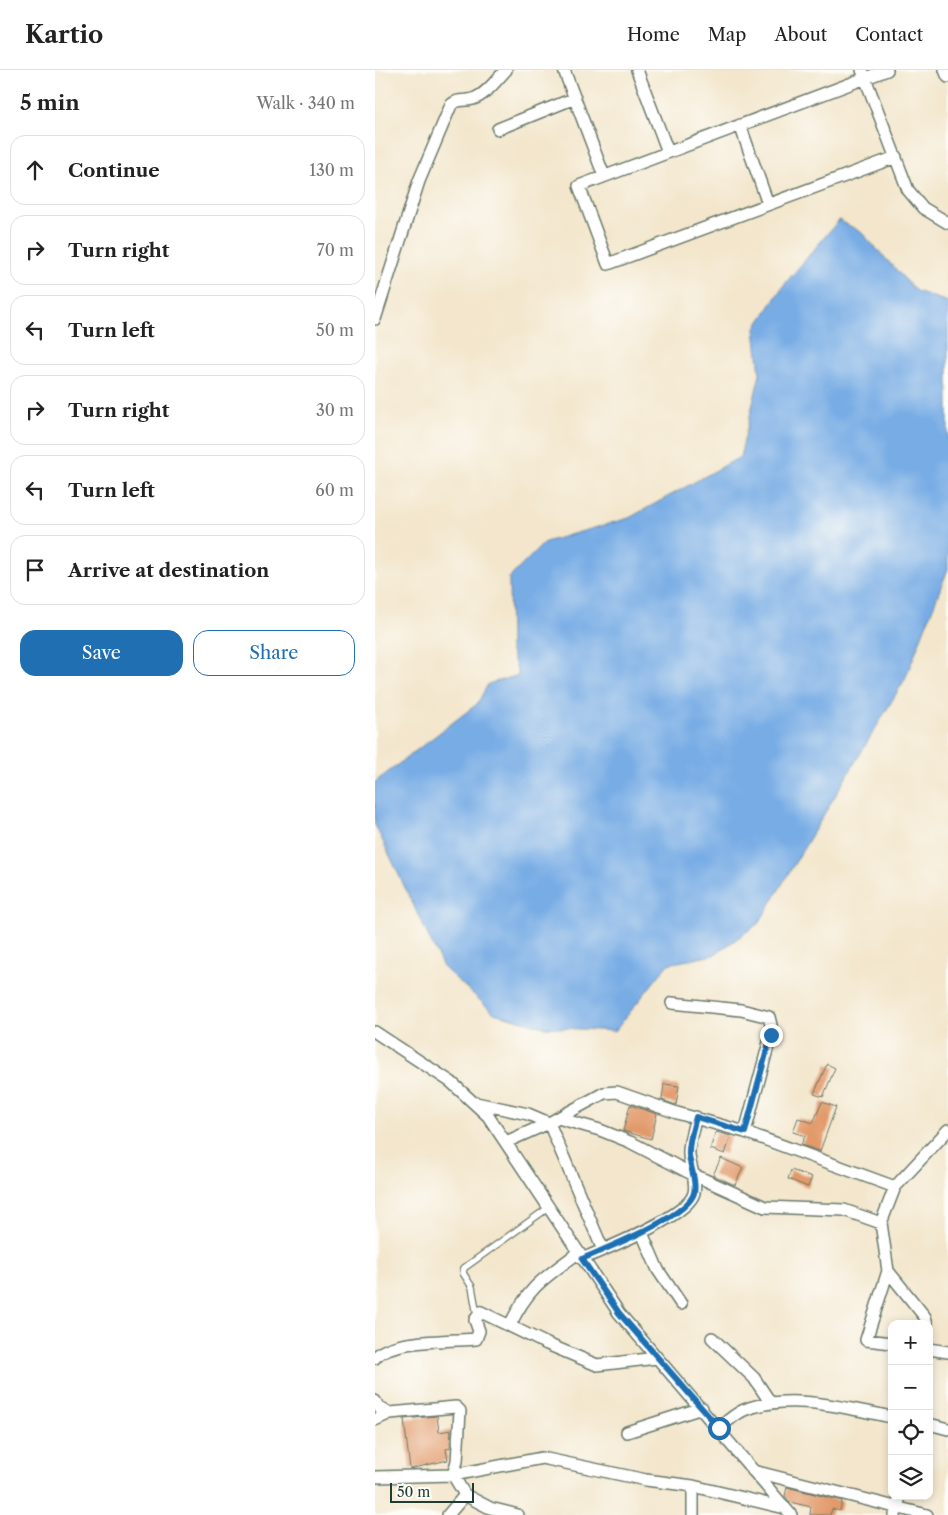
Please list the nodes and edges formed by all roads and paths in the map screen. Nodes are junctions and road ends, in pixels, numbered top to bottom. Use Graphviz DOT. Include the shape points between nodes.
graph roads {
  1 [pos="506,70"];
  2 [pos="564,70"];
  3 [pos="887,70"];
  4 [pos="945,70"];
  5 [pos="641,71"];
  6 [pos="864,74"];
  7 [pos="948,77"];
  8 [pos="575,98"];
  9 [pos="740,125"];
  10 [pos="499,128"];
  11 [pos="668,152"];
  12 [pos="896,157"];
  13 [pos="604,176"];
  14 [pos="768,204"];
  15 [pos="948,223"];
  16 [pos="375,319"];
  17 [pos="672,1003"];
  18 [pos="375,1032"];
  19 [pos="476,1103"];
  20 [pos="696,1117"];
  21 [pos="553,1120"];
  22 [pos="948,1130"];
  23 [pos="745,1132"];
  24 [pos="506,1142"];
  25 [pos="692,1174"];
  26 [pos="895,1187"];
  27 [pos="548,1208"];
  28 [pos="881,1223"];
  29 [pos="642,1233"];
  30 [pos="603,1250"];
  31 [pos="580,1256"];
  32 [pos="888,1271"];
  33 [pos="681,1304"];
  34 [pos="477,1314"];
  35 [pos="926,1320"];
  36 [pos="509,1325"];
  37 [pos="712,1338"];
  38 [pos="888,1343"];
  39 [pos="933,1350"];
  40 [pos="948,1352"];
  41 [pos="375,1358"];
  42 [pos="657,1358"];
  43 [pos="375,1401"];
  44 [pos="770,1402"];
  45 [pos="702,1408"];
  46 [pos="390,1413"];
  47 [pos="888,1416"];
  48 [pos="375,1420"];
  49 [pos="933,1425"];
  50 [pos="719,1428"];
  51 [pos="948,1429"];
  52 [pos="627,1432"];
  53 [pos="753,1471"];
  54 [pos="453,1475"];
  55 [pos="375,1476"];
  56 [pos="693,1486"];
  57 [pos="465,1495"];
  58 [pos="897,1506"];
  59 [pos="788,1511"];
  60 [pos="448,1515"];
  61 [pos="518,1515"];
  62 [pos="693,1515"];
  63 [pos="927,1515"];
  1 -- 16 [label="street" via="473,99 457,100 451,105 419,181"];
  2 -- 8 [label="street"];
  3 -- 6 [label="street"];
  4 -- 7 [label="street"];
  5 -- 11 [label="street"];
  6 -- 9 [label="street"];
  6 -- 12 [label="street"];
  8 -- 10 [label="street"];
  8 -- 13 [label="street"];
  9 -- 11 [label="street"];
  9 -- 14 [label="street"];
  11 -- 13 [label="street"];
  12 -- 14 [label="street"];
  12 -- 15 [label="street" via="908,190 923,208"];
  13 -- 14 [label="street" via="579,186 608,264"];
  17 -- 23 [label="street" via="741,1010 769,1018 771,1035"];
  18 -- 19 [label="street" via="439,1073"];
  19 -- 21 [label="street"];
  19 -- 24 [label="street"];
  20 -- 21 [label="street" via="610,1091"];
  20 -- 23 [label="street"];
  20 -- 25 [label="street" via="689,1149"];
  21 -- 24 [label="street"];
  21 -- 25 [label="street" via="600,1130"];
  21 -- 30 [label="street"];
  22 -- 26 [label="street"];
  23 -- 26 [label="street"];
  24 -- 27 [label="street"];
  25 -- 28 [label="street" via="765,1207 844,1210"];
  25 -- 29 [label="street" via="694,1194 690,1200 669,1218"];
  26 -- 28 [label="street"];
  27 -- 31 [label="street"];
  27 -- 34 [label="lane" via="464,1268 463,1273 472,1287"];
  28 -- 32 [label="street"];
  29 -- 30 [label="street"];
  29 -- 33 [label="street" via="658,1270"];
  30 -- 31 [label="street"];
  31 -- 36 [label="street" via="533,1288 521,1301"];
  31 -- 42 [label="street" via="619,1313"];
  32 -- 35 [label="street"];
  32 -- 38 [label="street" via="866,1340"];
  34 -- 36 [label="street" via="487,1313"];
  34 -- 41 [label="street" via="475,1320 479,1331 476,1339 402,1344 380,1350"];
  36 -- 42 [label="street" via="597,1365"];
  37 -- 44 [label="street" via="754,1378"];
  39 -- 40 [label="street"];
  42 -- 45 [label="street"];
  43 -- 46 [label="street" via="379,1408"];
  44 -- 47 [label="street" via="799,1402"];
  44 -- 50 [label="street" via="742,1411"];
  45 -- 50 [label="street"];
  45 -- 52 [label="street"];
  46 -- 48 [label="street"];
  46 -- 54 [label="street" via="456,1407 460,1411"];
  49 -- 51 [label="street"];
  50 -- 53 [label="street"];
  53 -- 58 [label="street"];
  53 -- 59 [label="street"];
  54 -- 55 [label="street"];
  54 -- 56 [label="street" via="542,1458 646,1480"];
  54 -- 57 [label="street"];
  56 -- 59 [label="street"];
  56 -- 62 [label="street"];
  57 -- 60 [label="street"];
  57 -- 61 [label="street" via="490,1508"];
  58 -- 63 [label="street"];
}
